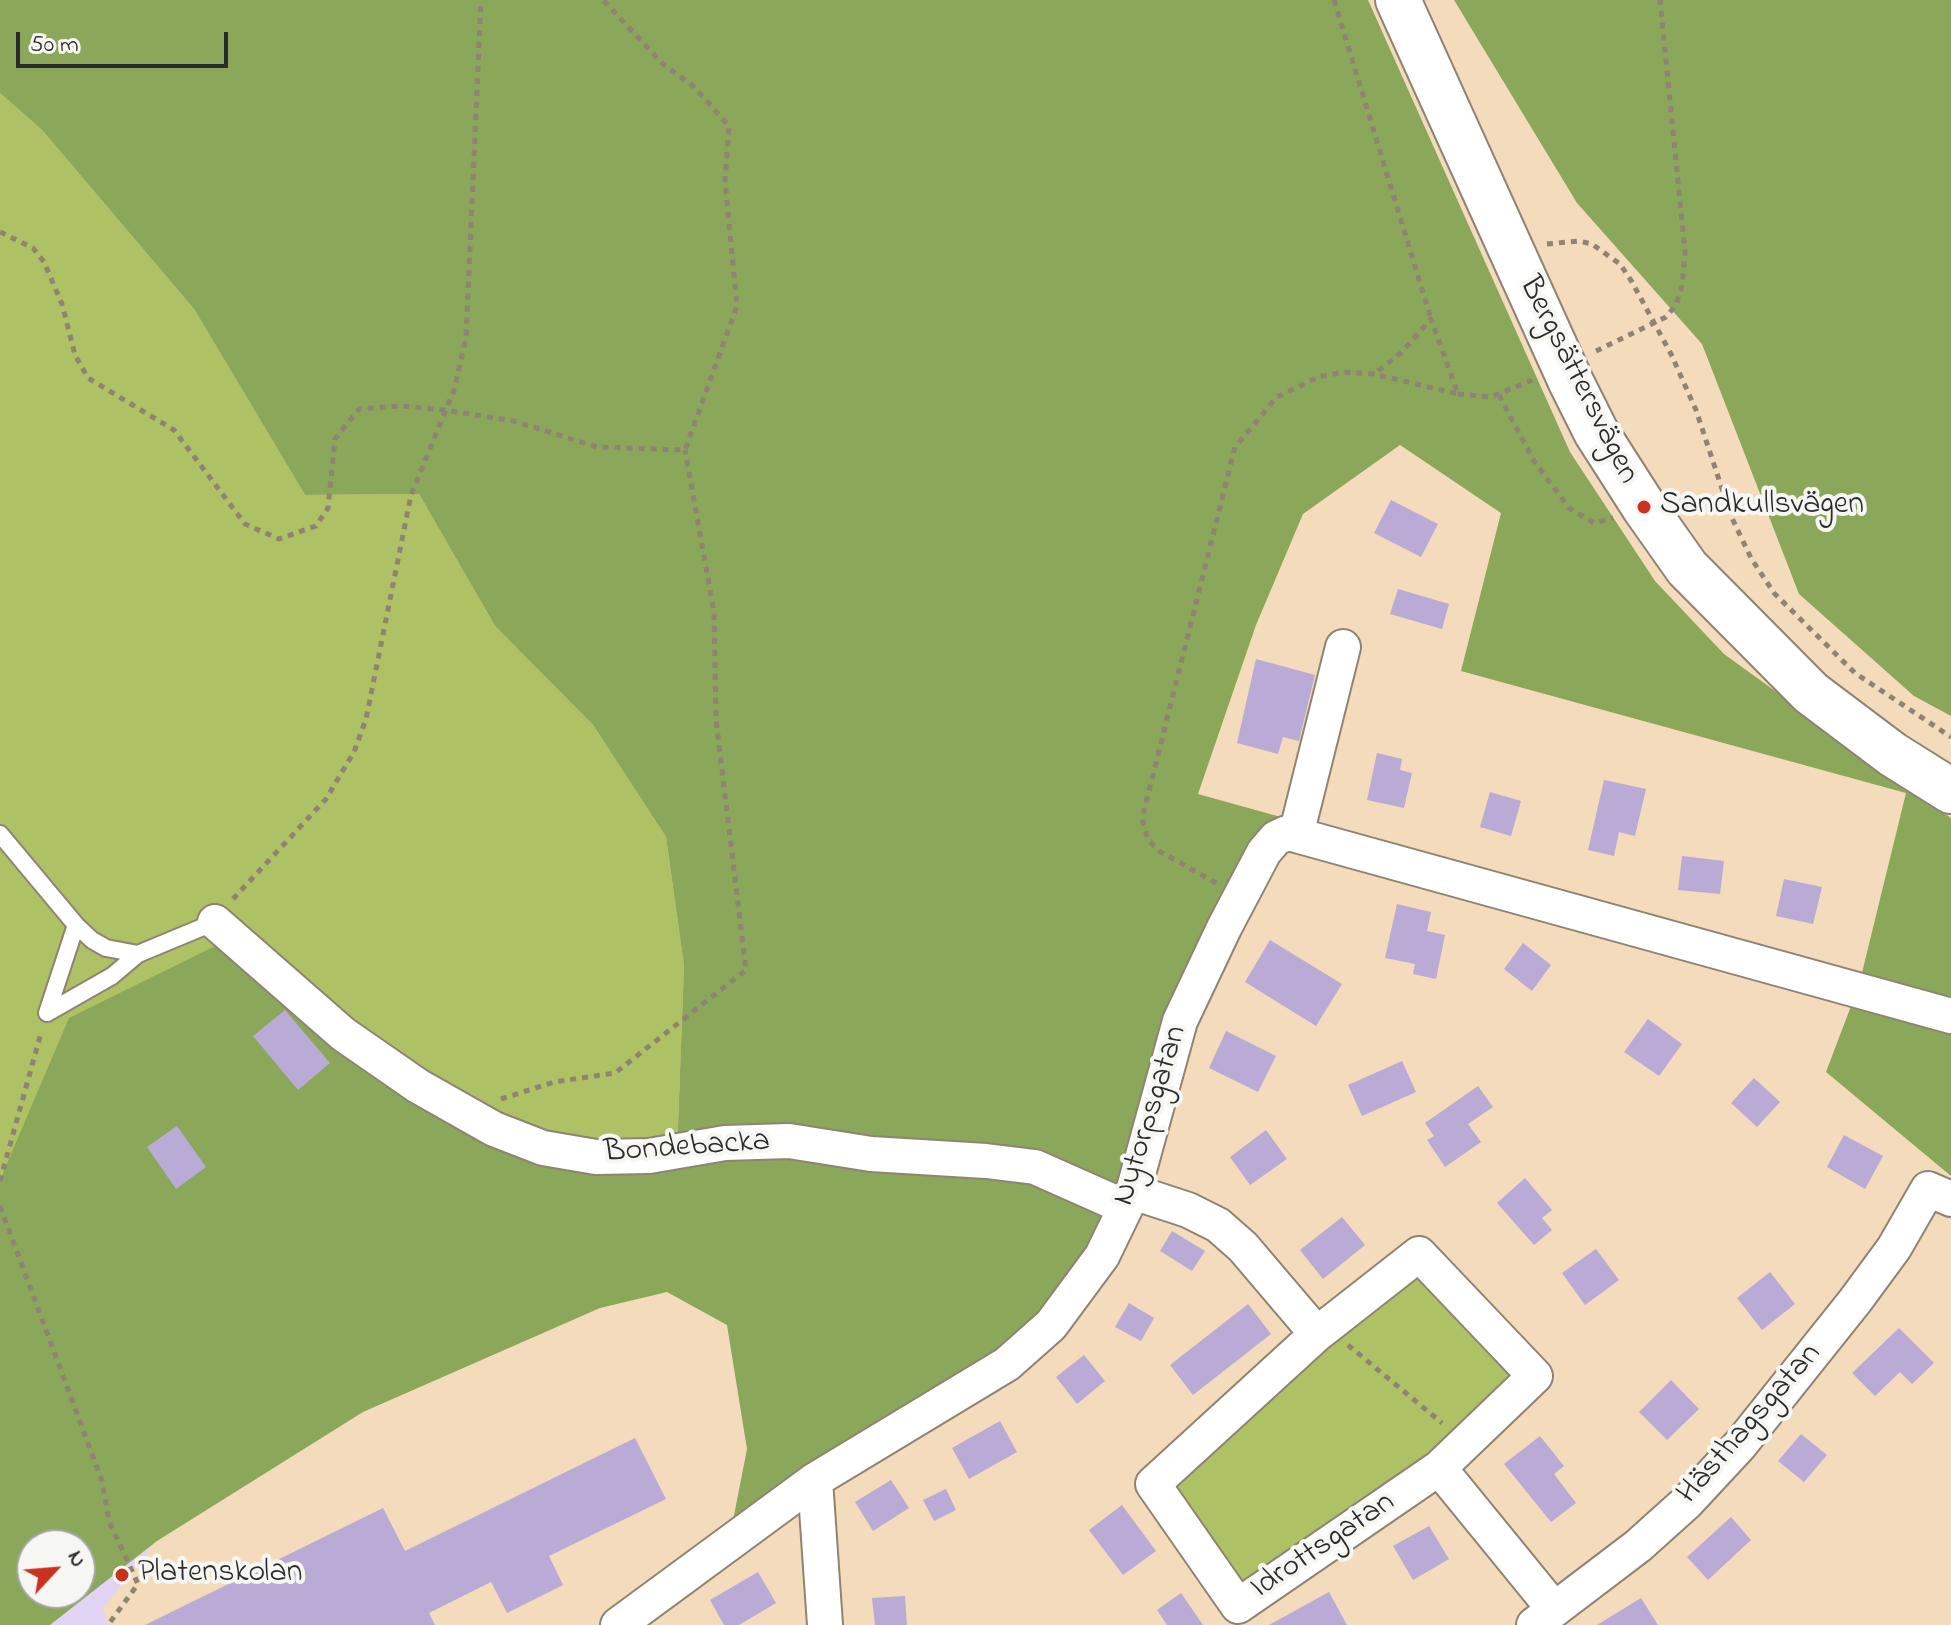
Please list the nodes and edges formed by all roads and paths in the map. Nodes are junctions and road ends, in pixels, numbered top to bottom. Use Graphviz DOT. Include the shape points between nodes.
graph roads {
  1 [pos="481,0"];
  2 [pos="603,0"];
  3 [pos="1334,0"];
  4 [pos="1398,0"];
  5 [pos="1660,0"];
  6 [pos="0,232"];
  7 [pos="1542,245"];
  8 [pos="1431,319"];
  9 [pos="1656,324"];
  10 [pos="1593,352"];
  11 [pos="1374,374"];
  12 [pos="1536,378"];
  13 [pos="1458,394"];
  14 [pos="1499,395"];
  15 [pos="445,410"];
  16 [pos="685,450"];
  17 [pos="1616,517"];
  18 [pos="1343,647"];
  19 [pos="1951,737"];
  20 [pos="1951,791"];
  21 [pos="0,834"];
  22 [pos="1296,835"];
  23 [pos="1242,895"];
  24 [pos="215,922"];
  25 [pos="76,925"];
  26 [pos="138,954"];
  27 [pos="47,1013"];
  28 [pos="1951,1016"];
  29 [pos="489,1101"];
  30 [pos="0,1181"];
  31 [pos="1940,1194"];
  32 [pos="1129,1199"];
  33 [pos="0,1206"];
  34 [pos="1322,1330"];
  35 [pos="1452,1458"];
  36 [pos="815,1480"];
  37 [pos="1541,1621"];
  38 [pos="108,1625"];
  39 [pos="618,1625"];
  40 [pos="825,1625"];
  1 -- 15 [label="path" via="469,311 461,364"];
  2 -- 16 [label="path" via="729,126 725,181 737,306"];
  3 -- 8 [label="path"];
  4 -- 20 [label="street, Bergsättersvägen" via="1571,382 1649,515 1687,568 1811,693"];
  5 -- 9 [label="path" via="1685,252 1676,305"];
  6 -- 15 [label="path" via="33,248 48,269 75,355 88,378 174,430 231,510 264,534 279,539 316,526 328,508 335,439 359,409"];
  7 -- 9 [label="path" via="1579,241 1608,253"];
  8 -- 11 [label="path"];
  8 -- 13 [label="path"];
  9 -- 10 [label="path"];
  9 -- 19 [label="path" via="1696,410 1731,516 1774,593 1855,673"];
  11 -- 13 [label="path"];
  11 -- 23 [label="path" via="1318,377 1277,397 1235,447 1147,791 1142,819 1148,840"];
  12 -- 14 [label="path"];
  13 -- 14 [label="path"];
  14 -- 17 [label="path" via="1534,461 1569,508 1594,523"];
  15 -- 16 [label="path" via="514,421 597,447"];
  15 -- 24 [label="path" via="411,495 377,676 354,752 326,799 258,868"];
  16 -- 29 [label="path" via="714,612 716,720 746,970 615,1073 554,1082"];
  18 -- 22 [label="street"];
  21 -- 25 [label="lane"];
  22 -- 23 [label="street, Nytorpsgatan" via="1276,838"];
  22 -- 28 [label="street"];
  23 -- 32 [label="street, Nytorpsgatan" via="1180,1021"];
  24 -- 26 [label="lane"];
  24 -- 32 [label="street, Bondebacka" via="343,1034 418,1086 494,1129 543,1148 596,1157 649,1156 725,1143 789,1141 871,1154 1035,1167"];
  25 -- 26 [label="lane" via="106,948"];
  25 -- 27 [label="lane"];
  26 -- 27 [label="lane" via="112,976"];
  27 -- 30 [label="path"];
  31 -- 37 [label="street, Hästhagsgatan" via="1740,1445 1687,1502"];
  32 -- 34 [label="street" via="1188,1210 1218,1225"];
  32 -- 36 [label="street, Nytorpsgatan" via="1080,1289 1051,1325 1007,1364"];
  33 -- 38 [label="path" via="102,1481 113,1532 138,1584"];
  34 -- 35 [label="path" via="1435,1414"];
  34 -- 35 [label="street, Idrottsgatan" via="1419,1254 1535,1376"];
  34 -- 35 [label="street, Idrottsgatan" via="1153,1484 1238,1606"];
  35 -- 37 [label="street"];
  36 -- 39 [label="street, Nytorpsgatan"];
  36 -- 40 [label="street"];
}
